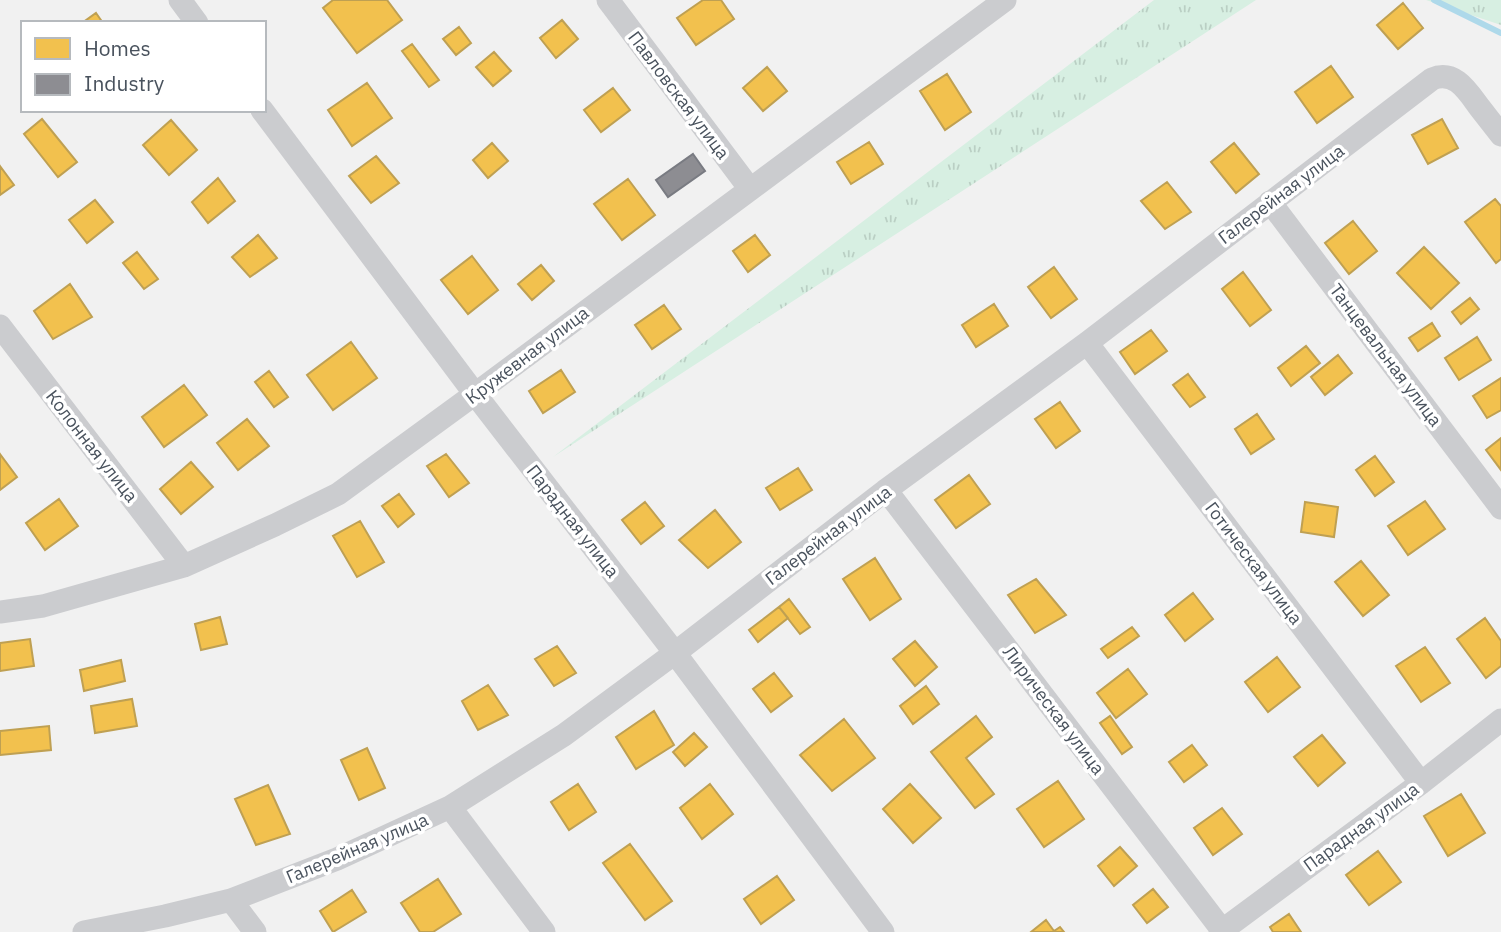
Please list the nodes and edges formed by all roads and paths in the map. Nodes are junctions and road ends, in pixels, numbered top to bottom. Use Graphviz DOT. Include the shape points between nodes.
graph roads {
  1 [pos="180,0"];
  2 [pos="608,0"];
  3 [pos="1005,0"];
  4 [pos="196,21"];
  5 [pos="264,112"];
  6 [pos="1501,135"];
  7 [pos="750,189"];
  8 [pos="1270,202"];
  9 [pos="0,326"];
  10 [pos="1087,343"];
  11 [pos="475,394"];
  12 [pos="887,490"];
  13 [pos="1501,508"];
  14 [pos="184,566"];
  15 [pos="0,612"];
  16 [pos="675,653"];
  17 [pos="1501,720"];
  18 [pos="1421,783"];
  19 [pos="450,807"];
  20 [pos="231,900"];
  21 [pos="1221,931"];
  22 [pos="84,932"];
  23 [pos="255,932"];
  24 [pos="544,932"];
  25 [pos="883,932"];
  1 -- 4 [label="street"];
  2 -- 7 [label="street, Павловская улица"];
  3 -- 7 [label="street, Кружевная улица"];
  5 -- 11 [label="street, Парадная улица"];
  6 -- 8 [label="street, Галерейная улица" via="1464,86 1439,76"];
  7 -- 11 [label="street, Кружевная улица"];
  8 -- 10 [label="street, Галерейная улица"];
  8 -- 13 [label="street, Танцевальная улица"];
  9 -- 14 [label="street, Колонная улица"];
  10 -- 12 [label="street, Галерейная улица"];
  10 -- 18 [label="street, Готическая улица"];
  11 -- 14 [label="street, Кружевная улица" via="338,494"];
  11 -- 16 [label="street, Парадная улица"];
  12 -- 16 [label="street, Галерейная улица"];
  12 -- 21 [label="street, Лирическая улица"];
  14 -- 15 [label="street, Кружевная улица" via="43,606"];
  16 -- 19 [label="street, Галерейная улица" via="564,735"];
  16 -- 25 [label="street, Парадная улица"];
  17 -- 18 [label="street, Парадная улица"];
  18 -- 21 [label="street, Парадная улица"];
  19 -- 20 [label="street, Галерейная улица" via="337,859"];
  19 -- 24 [label="street"];
  20 -- 22 [label="street, Галерейная улица"];
  20 -- 23 [label="street"];
}
